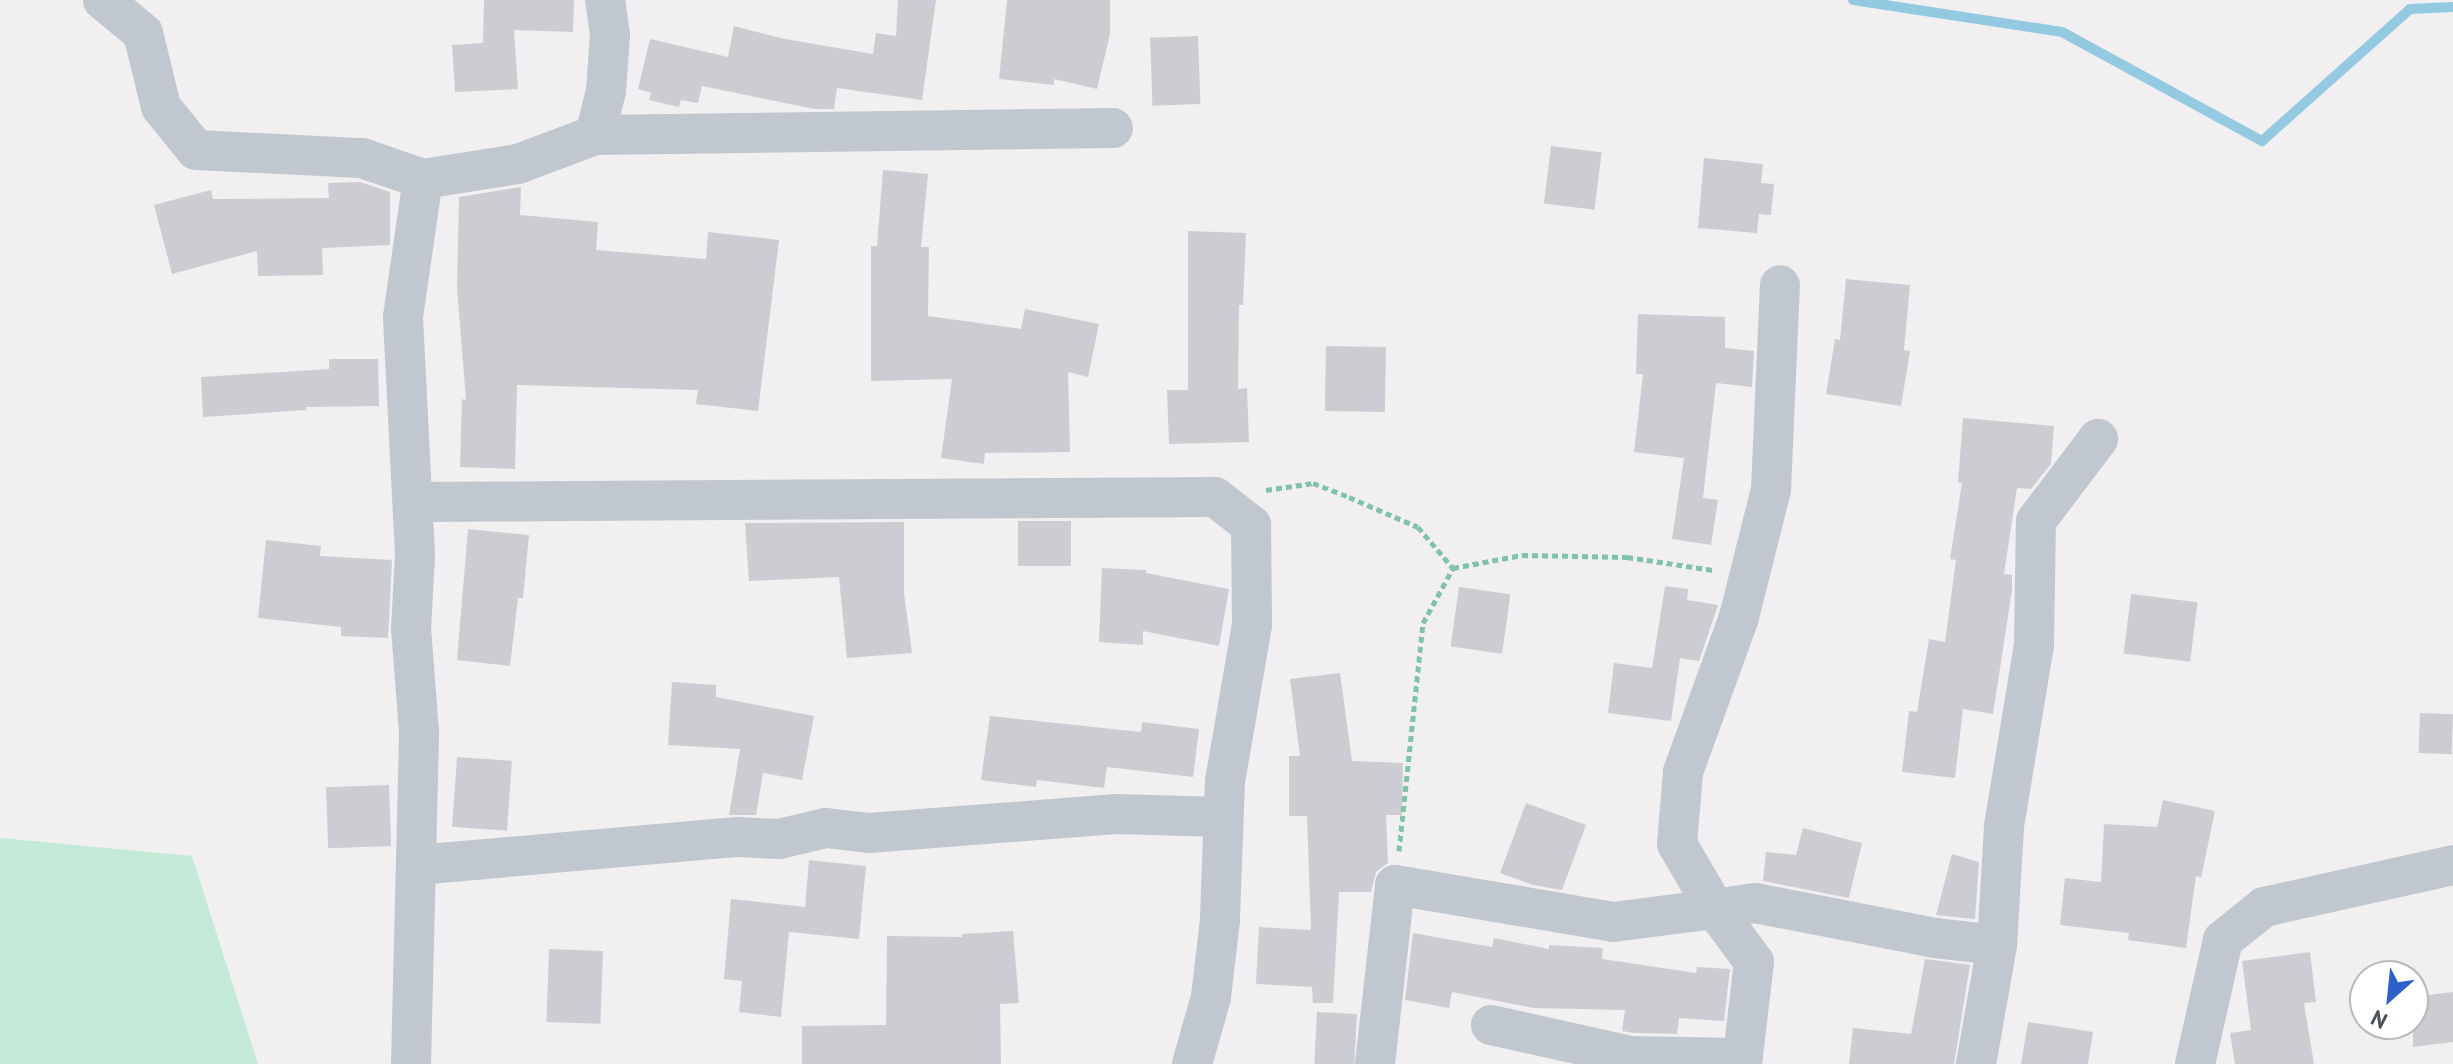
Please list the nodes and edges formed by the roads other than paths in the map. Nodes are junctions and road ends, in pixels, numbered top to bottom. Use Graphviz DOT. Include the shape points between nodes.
graph roads {
  1 [pos="103,0"];
  2 [pos="605,0"];
  3 [pos="1113,128"];
  4 [pos="595,135"];
  5 [pos="423,179"];
  6 [pos="1780,285"];
  7 [pos="2098,439"];
  8 [pos="413,502"];
  9 [pos="1222,817"];
  10 [pos="417,865"];
  11 [pos="2453,865"];
  12 [pos="1715,909"];
  13 [pos="1997,945"];
  14 [pos="1491,1025"];
  15 [pos="1741,1061"];
  16 [pos="411,1064"];
  17 [pos="1192,1064"];
  18 [pos="1375,1064"];
  19 [pos="1976,1064"];
  20 [pos="2195,1064"];
  1 -- 5 [label="street" via="143,33 161,107 196,150 362,158"];
  2 -- 4 [label="street" via="610,35 606,91"];
  3 -- 4 [label="street"];
  4 -- 5 [label="street" via="518,164"];
  5 -- 8 [label="street" via="403,317"];
  6 -- 12 [label="street" via="1771,490 1739,617 1683,772 1677,844"];
  7 -- 13 [label="street" via="2036,521 2034,645 2004,826"];
  8 -- 9 [label="street" via="1215,497 1251,525 1252,625"];
  8 -- 10 [label="street"];
  9 -- 10 [label="street" via="1116,814 869,833 826,828 779,839 738,837"];
  9 -- 17 [label="street" via="1220,920 1211,997"];
  10 -- 16 [label="street"];
  11 -- 20 [label="street" via="2264,907 2223,940"];
  12 -- 13 [label="street" via="1755,903"];
  12 -- 15 [label="street" via="1754,962"];
  12 -- 18 [label="street" via="1613,922 1395,885"];
  13 -- 19 [label="street"];
  14 -- 15 [label="street" via="1631,1056"];
}
